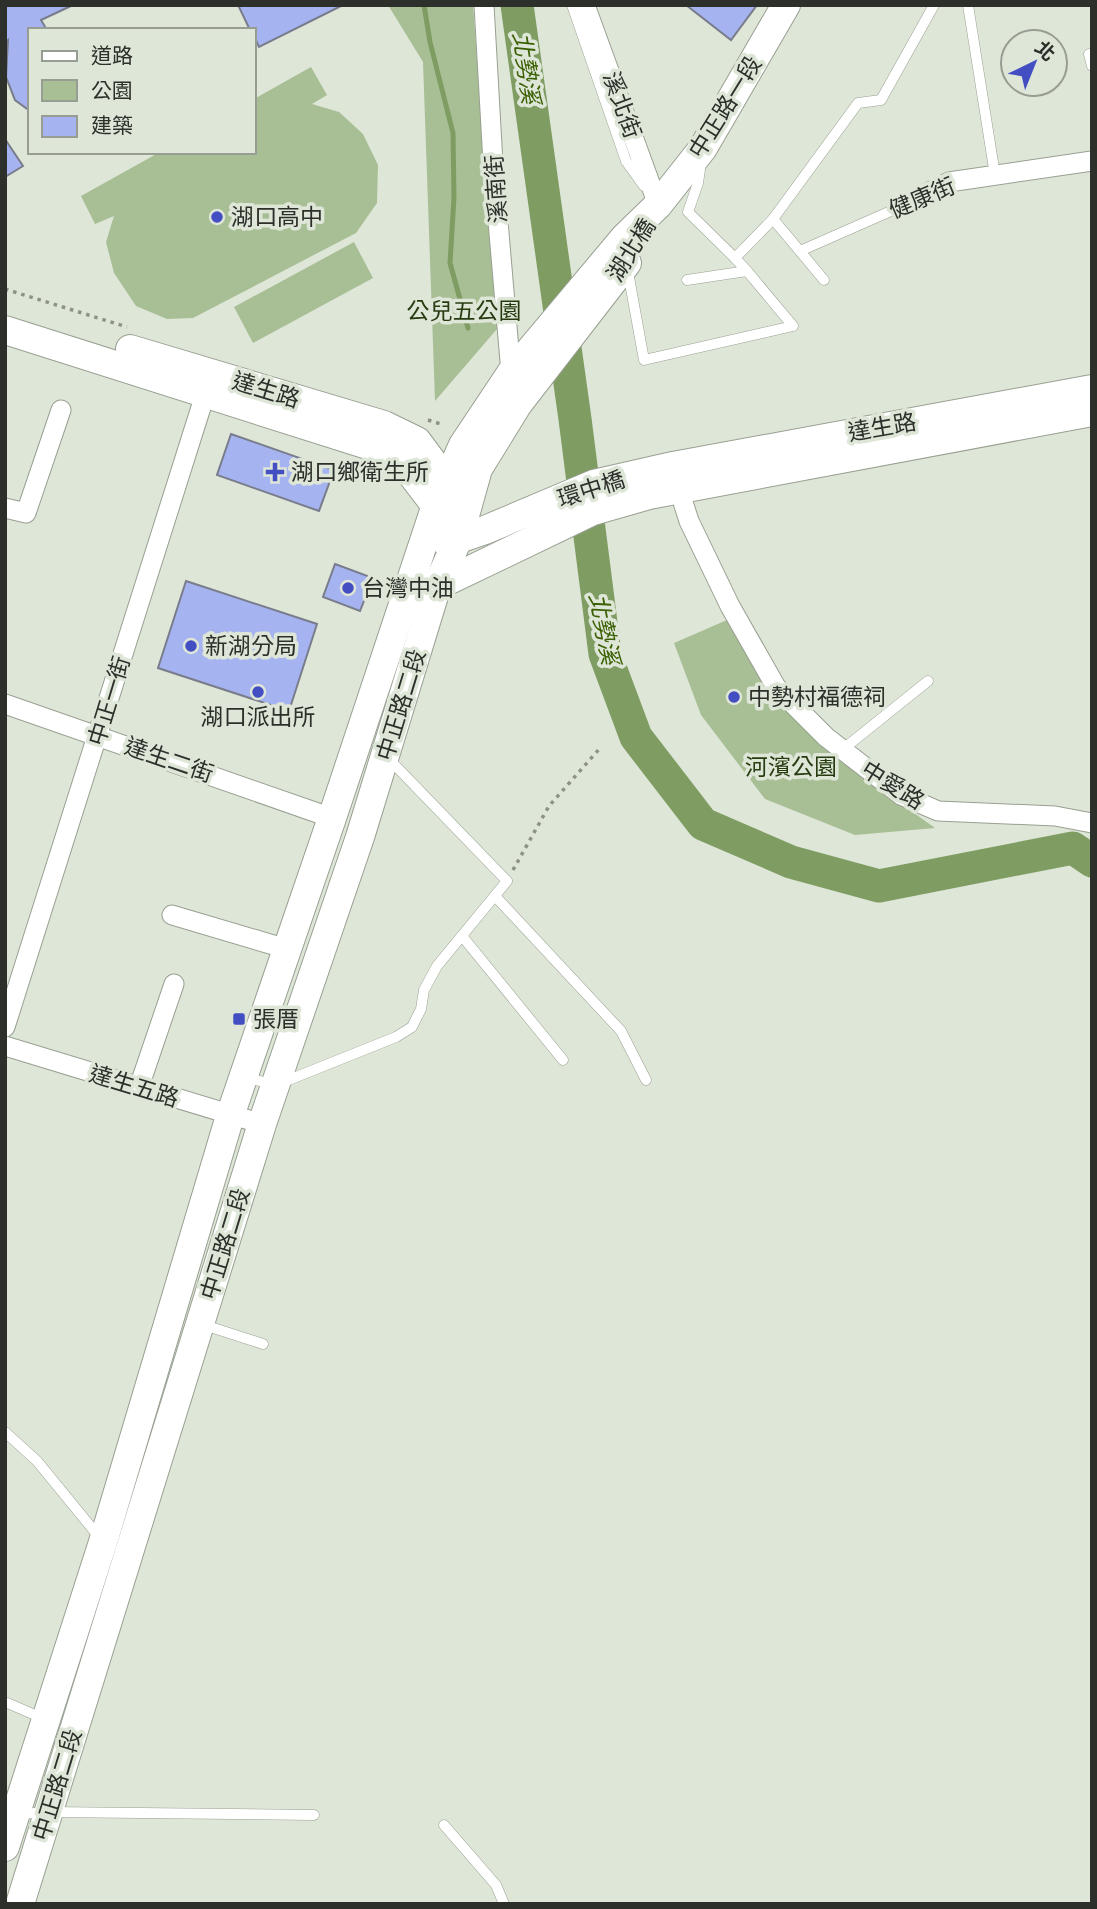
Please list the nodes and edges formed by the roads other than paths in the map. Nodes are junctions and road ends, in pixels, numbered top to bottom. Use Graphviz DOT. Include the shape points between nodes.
graph roads {
  1 [pos="484,5"];
  2 [pos="572,5"];
  3 [pos="585,5"];
  4 [pos="786,5"];
  5 [pos="934,5"];
  6 [pos="968,5"];
  7 [pos="1089,54"];
  8 [pos="1092,66"];
  9 [pos="703,148"];
  10 [pos="1092,161"];
  11 [pos="995,175"];
  12 [pos="658,205"];
  13 [pos="900,207"];
  14 [pos="773,219"];
  15 [pos="800,251"];
  16 [pos="735,258"];
  17 [pos="626,264"];
  18 [pos="747,271"];
  19 [pos="687,280"];
  20 [pos="824,280"];
  21 [pos="5,312"];
  22 [pos="5,330"];
  23 [pos="511,373"];
  24 [pos="209,384"];
  25 [pos="1092,389"];
  26 [pos="61,410"];
  27 [pos="1092,412"];
  28 [pos="1016,415"];
  29 [pos="675,477"];
  30 [pos="441,493"];
  31 [pos="5,508"];
  32 [pos="471,525"];
  33 [pos="515,531"];
  34 [pos="417,556"];
  35 [pos="480,566"];
  36 [pos="437,586"];
  37 [pos="928,681"];
  38 [pos="5,704"];
  39 [pos="98,736"];
  40 [pos="842,751"];
  41 [pos="385,755"];
  42 [pos="332,818"];
  43 [pos="1092,823"];
  44 [pos="495,896"];
  45 [pos="172,915"];
  46 [pos="462,936"];
  47 [pos="287,949"];
  48 [pos="174,984"];
  49 [pos="5,1027"];
  50 [pos="5,1046"];
  51 [pos="563,1060"];
  52 [pos="243,1077"];
  53 [pos="646,1080"];
  54 [pos="275,1085"];
  55 [pos="139,1087"];
  56 [pos="230,1116"];
  57 [pos="262,1125"];
  58 [pos="200,1323"];
  59 [pos="263,1344"];
  60 [pos="5,1432"];
  61 [pos="103,1542"];
  62 [pos="5,1702"];
  63 [pos="46,1720"];
  64 [pos="49,1812"];
  65 [pos="16,1814"];
  66 [pos="314,1815"];
  67 [pos="444,1825"];
  68 [pos="5,1847"];
  69 [pos="22,1903"];
  70 [pos="504,1904"];
  1 -- 23 [label="street, 溪南街"];
  2 -- 12 [label="lane" via="626,161"];
  3 -- 12 [label="street, 溪北街"];
  4 -- 9 [label="main road, 中正路一段"];
  5 -- 14 [label="lane" via="881,100 859,103"];
  6 -- 11 [label="lane"];
  7 -- 8 [label="lane"];
  9 -- 12 [label="main road, 中正路一段"];
  9 -- 16 [label="lane" via="688,212"];
  10 -- 11 [label="street, 健康街"];
  11 -- 13 [label="street, 健康街" via="949,182"];
  12 -- 17 [label="main road, 湖北橋"];
  12 -- 23 [label="main road, 湖北橋" via="625,237"];
  13 -- 15 [label="lane, 健康街"];
  14 -- 15 [label="lane"];
  14 -- 16 [label="lane"];
  15 -- 20 [label="lane"];
  16 -- 18 [label="lane"];
  17 -- 18 [label="lane" via="644,359 793,326"];
  17 -- 32 [label="main road, 湖北橋" via="518,404 478,469"];
  18 -- 19 [label="lane"];
  21 -- 24 [label="main road, 達生路"];
  22 -- 24 [label="main road, 達生路"];
  23 -- 30 [label="main road" via="463,445"];
  24 -- 30 [label="main road, 達生路" via="396,454"];
  24 -- 39 [label="street, 中正一街"];
  25 -- 28 [label="main road, 達生路"];
  26 -- 31 [label="street" via="26,513"];
  27 -- 28 [label="main road, 達生路"];
  28 -- 29 [label="main road, 達生路"];
  29 -- 33 [label="main road, 環中橋" via="594,484"];
  29 -- 40 [label="street, 中愛路" via="689,521 775,687"];
  30 -- 32 [label="main road, 達生路"];
  30 -- 34 [label="main road"];
  32 -- 33 [label="main road"];
  32 -- 34 [label="main road"];
  32 -- 35 [label="main road, 達生路"];
  32 -- 36 [label="main road"];
  33 -- 35 [label="main road"];
  34 -- 42 [label="main road, 中正路二段"];
  35 -- 36 [label="main road"];
  36 -- 41 [label="main road, 中正路二段"];
  37 -- 40 [label="lane"];
  38 -- 39 [label="street, 達生二街"];
  39 -- 42 [label="street, 達生二街"];
  39 -- 49 [label="street, 中正一街"];
  40 -- 43 [label="street, 中愛路" via="901,795 938,811 1055,816"];
  41 -- 44 [label="lane" via="507,881"];
  41 -- 54 [label="main road, 中正路二段"];
  42 -- 47 [label="main road, 中正路二段"];
  44 -- 46 [label="lane"];
  44 -- 53 [label="lane" via="621,1031"];
  45 -- 47 [label="street"];
  46 -- 51 [label="lane"];
  46 -- 54 [label="lane" via="437,966 412,1027"];
  47 -- 52 [label="main road, 中正路二段"];
  48 -- 55 [label="street"];
  50 -- 55 [label="street, 達生五路"];
  52 -- 54 [label="lane"];
  52 -- 56 [label="main road, 中正路二段"];
  54 -- 57 [label="main road, 中正路二段"];
  55 -- 56 [label="street, 達生五路"];
  56 -- 57 [label="street, 達生五路"];
  56 -- 61 [label="main road, 中正路二段"];
  57 -- 58 [label="main road, 中正路二段"];
  58 -- 59 [label="lane"];
  58 -- 64 [label="main road, 中正路二段"];
  60 -- 61 [label="lane" via="37,1461"];
  61 -- 63 [label="main road, 中正路二段"];
  62 -- 63 [label="lane"];
  63 -- 65 [label="main road, 中正路二段"];
  64 -- 65 [label="lane"];
  64 -- 66 [label="lane"];
  64 -- 69 [label="main road, 中正路二段"];
  65 -- 68 [label="main road, 中正路二段"];
  67 -- 70 [label="lane" via="496,1885"];
}
